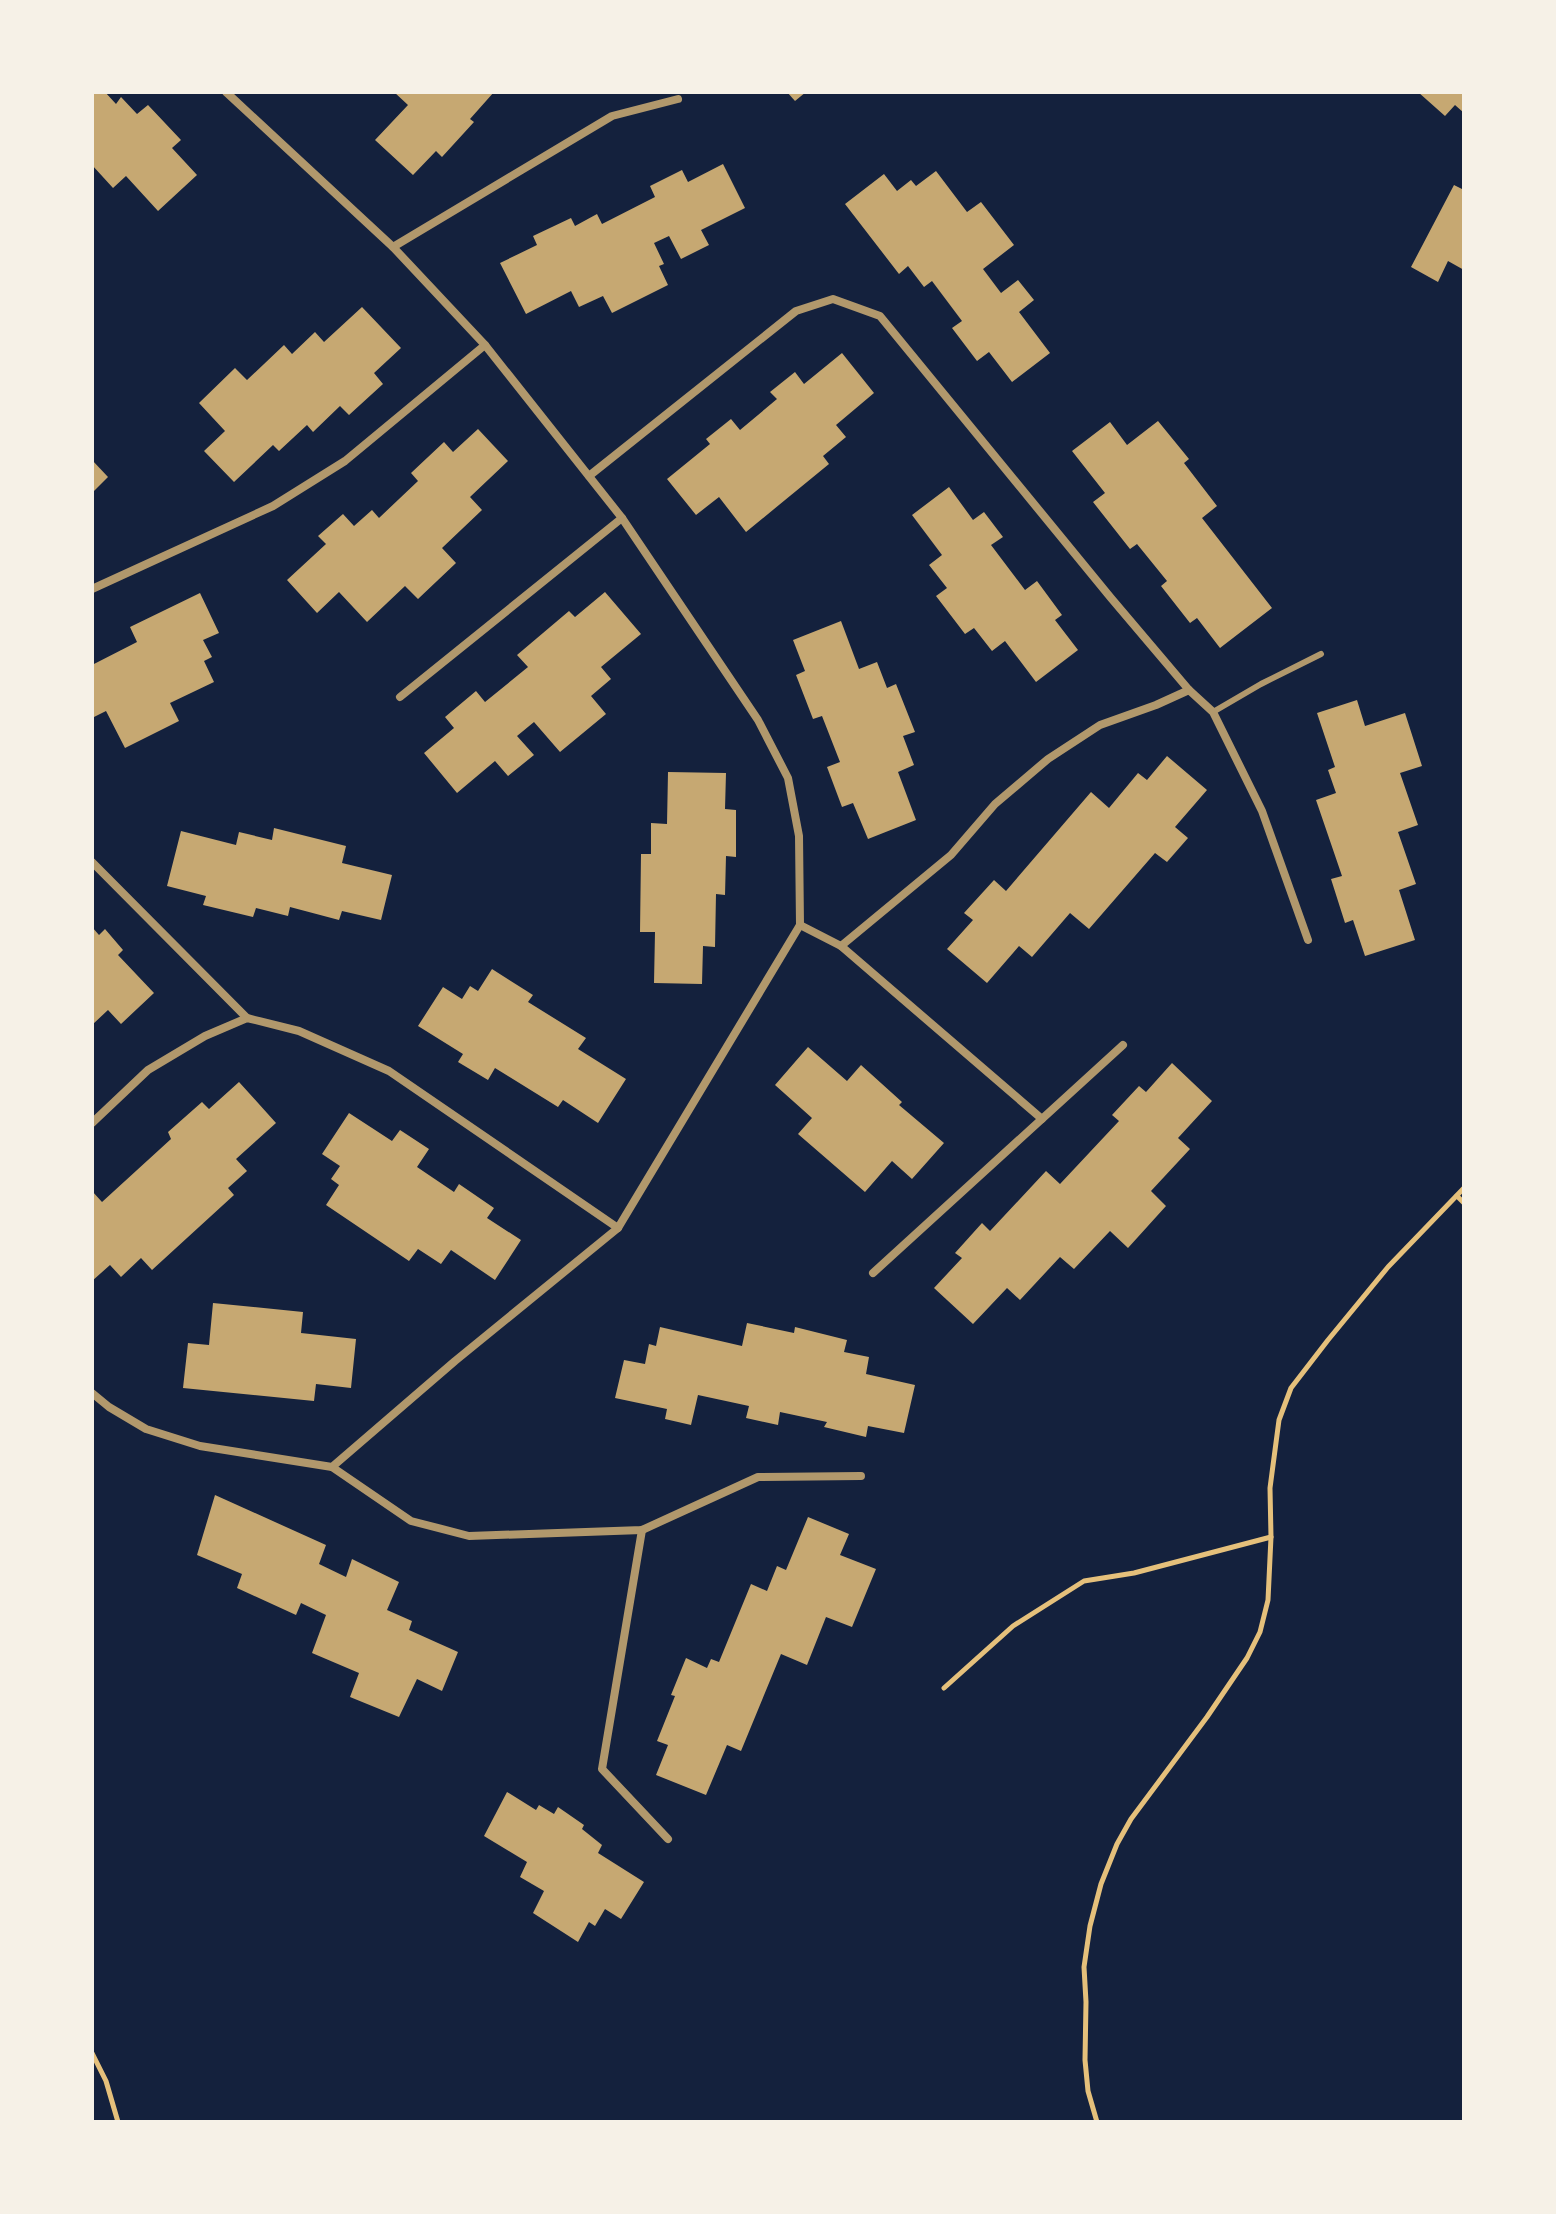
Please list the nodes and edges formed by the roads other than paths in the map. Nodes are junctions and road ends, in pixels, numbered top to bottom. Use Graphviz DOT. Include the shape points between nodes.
graph roads {
  1 [pos="226,92"];
  2 [pos="678,99"];
  3 [pos="393,247"];
  4 [pos="485,345"];
  5 [pos="589,476"];
  6 [pos="622,518"];
  7 [pos="92,589"];
  8 [pos="1321,654"];
  9 [pos="1189,690"];
  10 [pos="400,697"];
  11 [pos="1213,712"];
  12 [pos="92,862"];
  13 [pos="800,925"];
  14 [pos="1308,940"];
  15 [pos="841,946"];
  16 [pos="247,1018"];
  17 [pos="1123,1045"];
  18 [pos="1042,1119"];
  19 [pos="92,1123"];
  20 [pos="618,1228"];
  21 [pos="873,1273"];
  22 [pos="92,1393"];
  23 [pos="332,1467"];
  24 [pos="861,1476"];
  25 [pos="642,1530"];
  26 [pos="668,1839"];
  1 -- 3 [label="street"];
  2 -- 3 [label="street" via="612,116"];
  3 -- 4 [label="street"];
  4 -- 5 [label="street"];
  4 -- 7 [label="street" via="345,461 273,506"];
  5 -- 6 [label="street"];
  5 -- 9 [label="street" via="796,311 833,299 880,316"];
  6 -- 10 [label="street"];
  6 -- 13 [label="street" via="758,720 788,778 799,836"];
  8 -- 11 [label="lane"];
  9 -- 11 [label="street"];
  9 -- 15 [label="street" via="1100,725 1048,759 995,804 951,855"];
  11 -- 14 [label="street" via="1262,811"];
  12 -- 16 [label="street"];
  13 -- 15 [label="street"];
  13 -- 20 [label="street"];
  15 -- 18 [label="street"];
  16 -- 19 [label="street" via="148,1070"];
  16 -- 20 [label="street" via="299,1031 389,1071"];
  17 -- 18 [label="street"];
  18 -- 21 [label="street"];
  20 -- 23 [label="street"];
  22 -- 23 [label="street" via="146,1429 200,1446"];
  23 -- 25 [label="street" via="411,1521 469,1536"];
  24 -- 25 [label="street" via="758,1477"];
  25 -- 26 [label="street" via="602,1769"];
}
